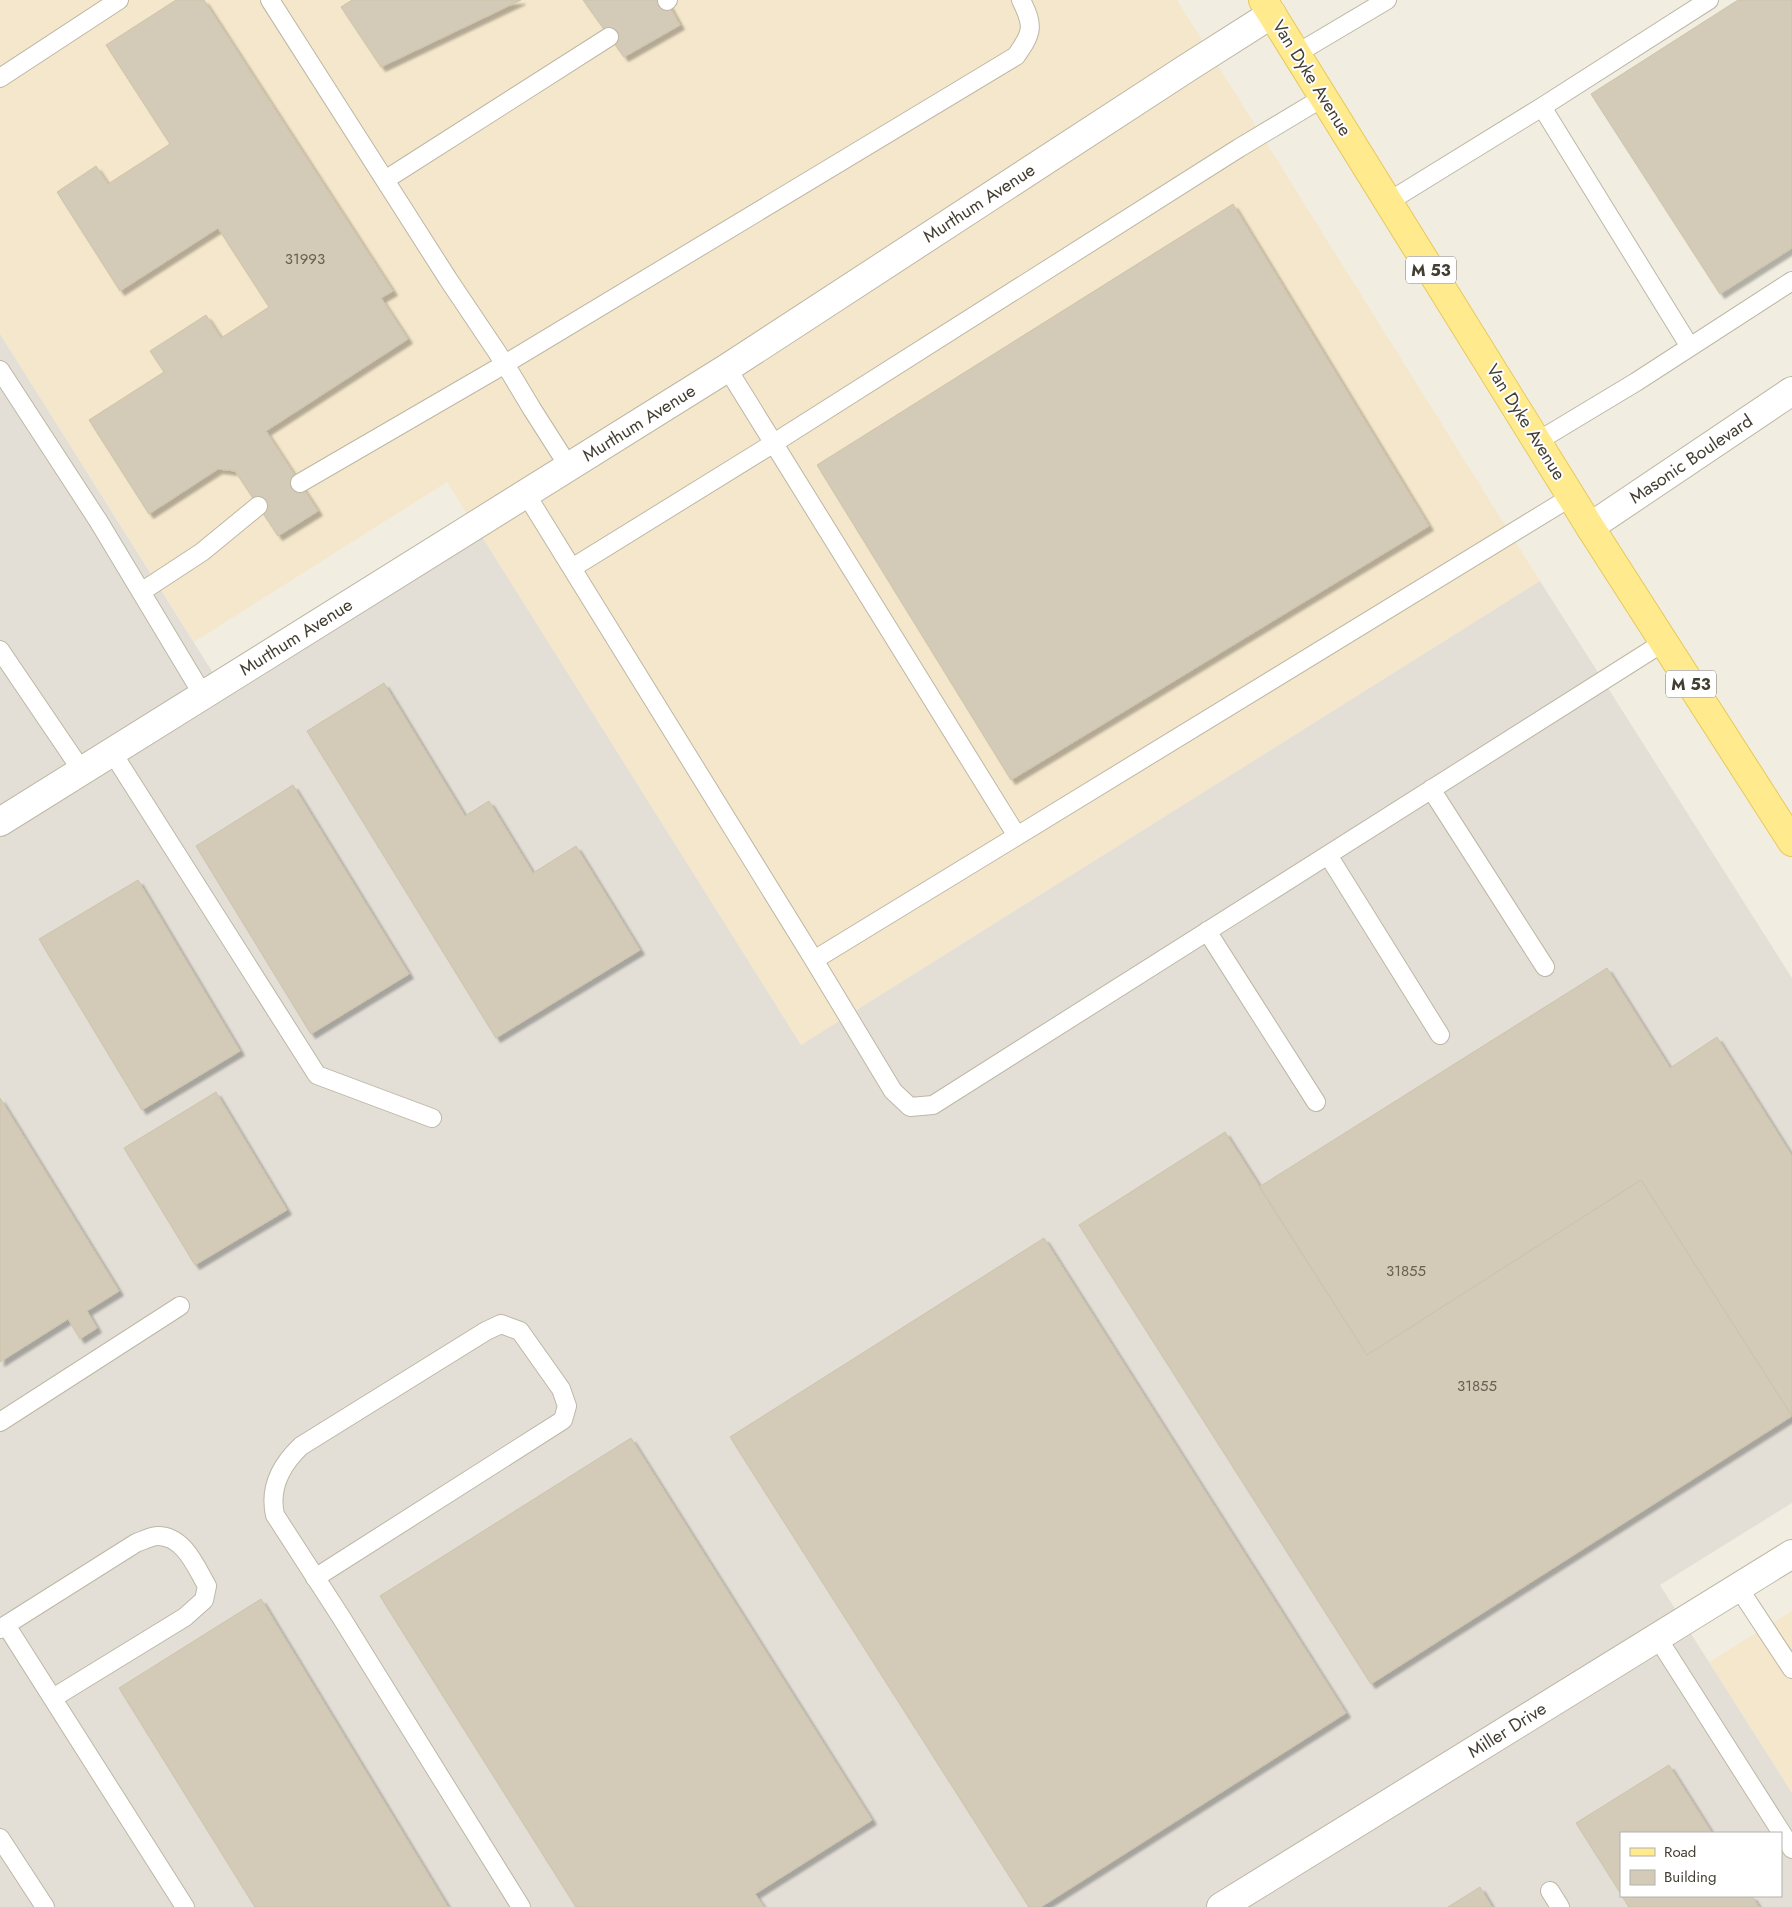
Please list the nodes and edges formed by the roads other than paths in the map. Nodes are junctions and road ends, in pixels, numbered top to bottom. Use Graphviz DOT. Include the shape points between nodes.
graph roads {
  1 [pos="119,0"];
  2 [pos="270,0"];
  3 [pos="1021,0"];
  4 [pos="1387,0"];
  5 [pos="1709,0"];
  6 [pos="1268,7"];
  7 [pos="609,37"];
  8 [pos="1296,54"];
  9 [pos="0,78"];
  10 [pos="1324,97"];
  11 [pos="1542,107"];
  12 [pos="384,180"];
  13 [pos="1388,202"];
  14 [pos="1792,281"];
  15 [pos="1690,347"];
  16 [pos="505,364"];
  17 [pos="727,368"];
  18 [pos="0,370"];
  19 [pos="1792,391"];
  20 [pos="1538,441"];
  21 [pos="774,443"];
  22 [pos="569,467"];
  23 [pos="300,483"];
  24 [pos="526,494"];
  25 [pos="1571,497"];
  26 [pos="258,506"];
  27 [pos="1590,527"];
  28 [pos="572,568"];
  29 [pos="140,592"];
  30 [pos="1664,642"];
  31 [pos="0,650"];
  32 [pos="203,695"];
  33 [pos="112,752"];
  34 [pos="82,771"];
  35 [pos="1431,789"];
  36 [pos="0,822"];
  37 [pos="1017,836"];
  38 [pos="1792,842"];
  39 [pos="1328,855"];
  40 [pos="1207,931"];
  41 [pos="814,960"];
  42 [pos="1545,967"];
  43 [pos="1440,1035"];
  44 [pos="1316,1102"];
  45 [pos="432,1118"];
  46 [pos="180,1306"];
  47 [pos="0,1422"];
  48 [pos="1792,1554"];
  49 [pos="315,1578"];
  50 [pos="1738,1587"];
  51 [pos="3,1627"];
  52 [pos="1657,1637"];
  53 [pos="1792,1669"];
  54 [pos="53,1698"];
  55 [pos="1781,1832"];
  56 [pos="1782,1833"];
  57 [pos="0,1838"];
  58 [pos="1792,1849"];
  59 [pos="1550,1891"];
  60 [pos="45,1907"];
  61 [pos="186,1907"];
  62 [pos="521,1907"];
  63 [pos="1222,1907"];
  64 [pos="1560,1907"];
  1 -- 9 [label="lane"];
  2 -- 12 [label="lane"];
  3 -- 16 [label="lane" via="1030,18 1029,38 1016,56"];
  4 -- 8 [label="lane"];
  5 -- 11 [label="lane"];
  6 -- 8 [label="main road, Van Dyke Avenue / M 53"];
  6 -- 17 [label="street, Murthum Avenue" via="1187,68"];
  7 -- 12 [label="lane"];
  8 -- 10 [label="main road, Van Dyke Avenue / M 53"];
  10 -- 13 [label="main road, Van Dyke Avenue / M 53"];
  10 -- 21 [label="lane"];
  11 -- 13 [label="lane"];
  11 -- 15 [label="lane"];
  12 -- 16 [label="lane"];
  13 -- 20 [label="main road, Van Dyke Avenue / M 53"];
  14 -- 15 [label="lane"];
  15 -- 20 [label="lane"];
  16 -- 22 [label="lane"];
  16 -- 23 [label="lane"];
  17 -- 21 [label="lane"];
  17 -- 22 [label="street, Murthum Avenue"];
  18 -- 29 [label="lane" via="99,522"];
  19 -- 27 [label="street, Masonic Boulevard"];
  20 -- 25 [label="main road, Van Dyke Avenue / M 53"];
  21 -- 28 [label="lane"];
  21 -- 37 [label="lane"];
  22 -- 24 [label="street, Murthum Avenue"];
  24 -- 28 [label="lane"];
  24 -- 32 [label="street, Murthum Avenue"];
  25 -- 27 [label="main road, Van Dyke Avenue / M 53"];
  25 -- 37 [label="lane"];
  26 -- 29 [label="lane" via="202,552"];
  27 -- 30 [label="main road, Van Dyke Avenue / M 53"];
  28 -- 41 [label="lane"];
  29 -- 32 [label="lane"];
  30 -- 35 [label="lane"];
  30 -- 38 [label="main road, Van Dyke Avenue / M 53"];
  31 -- 34 [label="lane"];
  32 -- 33 [label="street, Murthum Avenue"];
  33 -- 34 [label="street, Murthum Avenue"];
  33 -- 45 [label="lane" via="316,1075"];
  34 -- 36 [label="street, Murthum Avenue"];
  35 -- 39 [label="lane"];
  35 -- 42 [label="lane"];
  37 -- 41 [label="lane"];
  39 -- 40 [label="lane"];
  39 -- 43 [label="lane"];
  40 -- 41 [label="lane" via="933,1105 910,1107 893,1091"];
  40 -- 44 [label="lane"];
  46 -- 47 [label="lane"];
  48 -- 50 [label="street, Miller Drive"];
  49 -- 49 [label="lane" via="275,1515 272,1502 276,1482 292,1455 301,1446 486,1331 501,1324 520,1331 560,1389 567,1406 563,1420"];
  49 -- 62 [label="lane"];
  50 -- 52 [label="street, Miller Drive"];
  50 -- 53 [label="lane"];
  51 -- 54 [label="lane"];
  51 -- 54 [label="lane" via="136,1543 156,1535 173,1538 186,1550 207,1586 204,1600 186,1617"];
  52 -- 55 [label="lane"];
  52 -- 63 [label="street, Miller Drive"];
  54 -- 61 [label="lane"];
  56 -- 58 [label="lane"];
  57 -- 60 [label="lane"];
  59 -- 64 [label="lane"];
}
